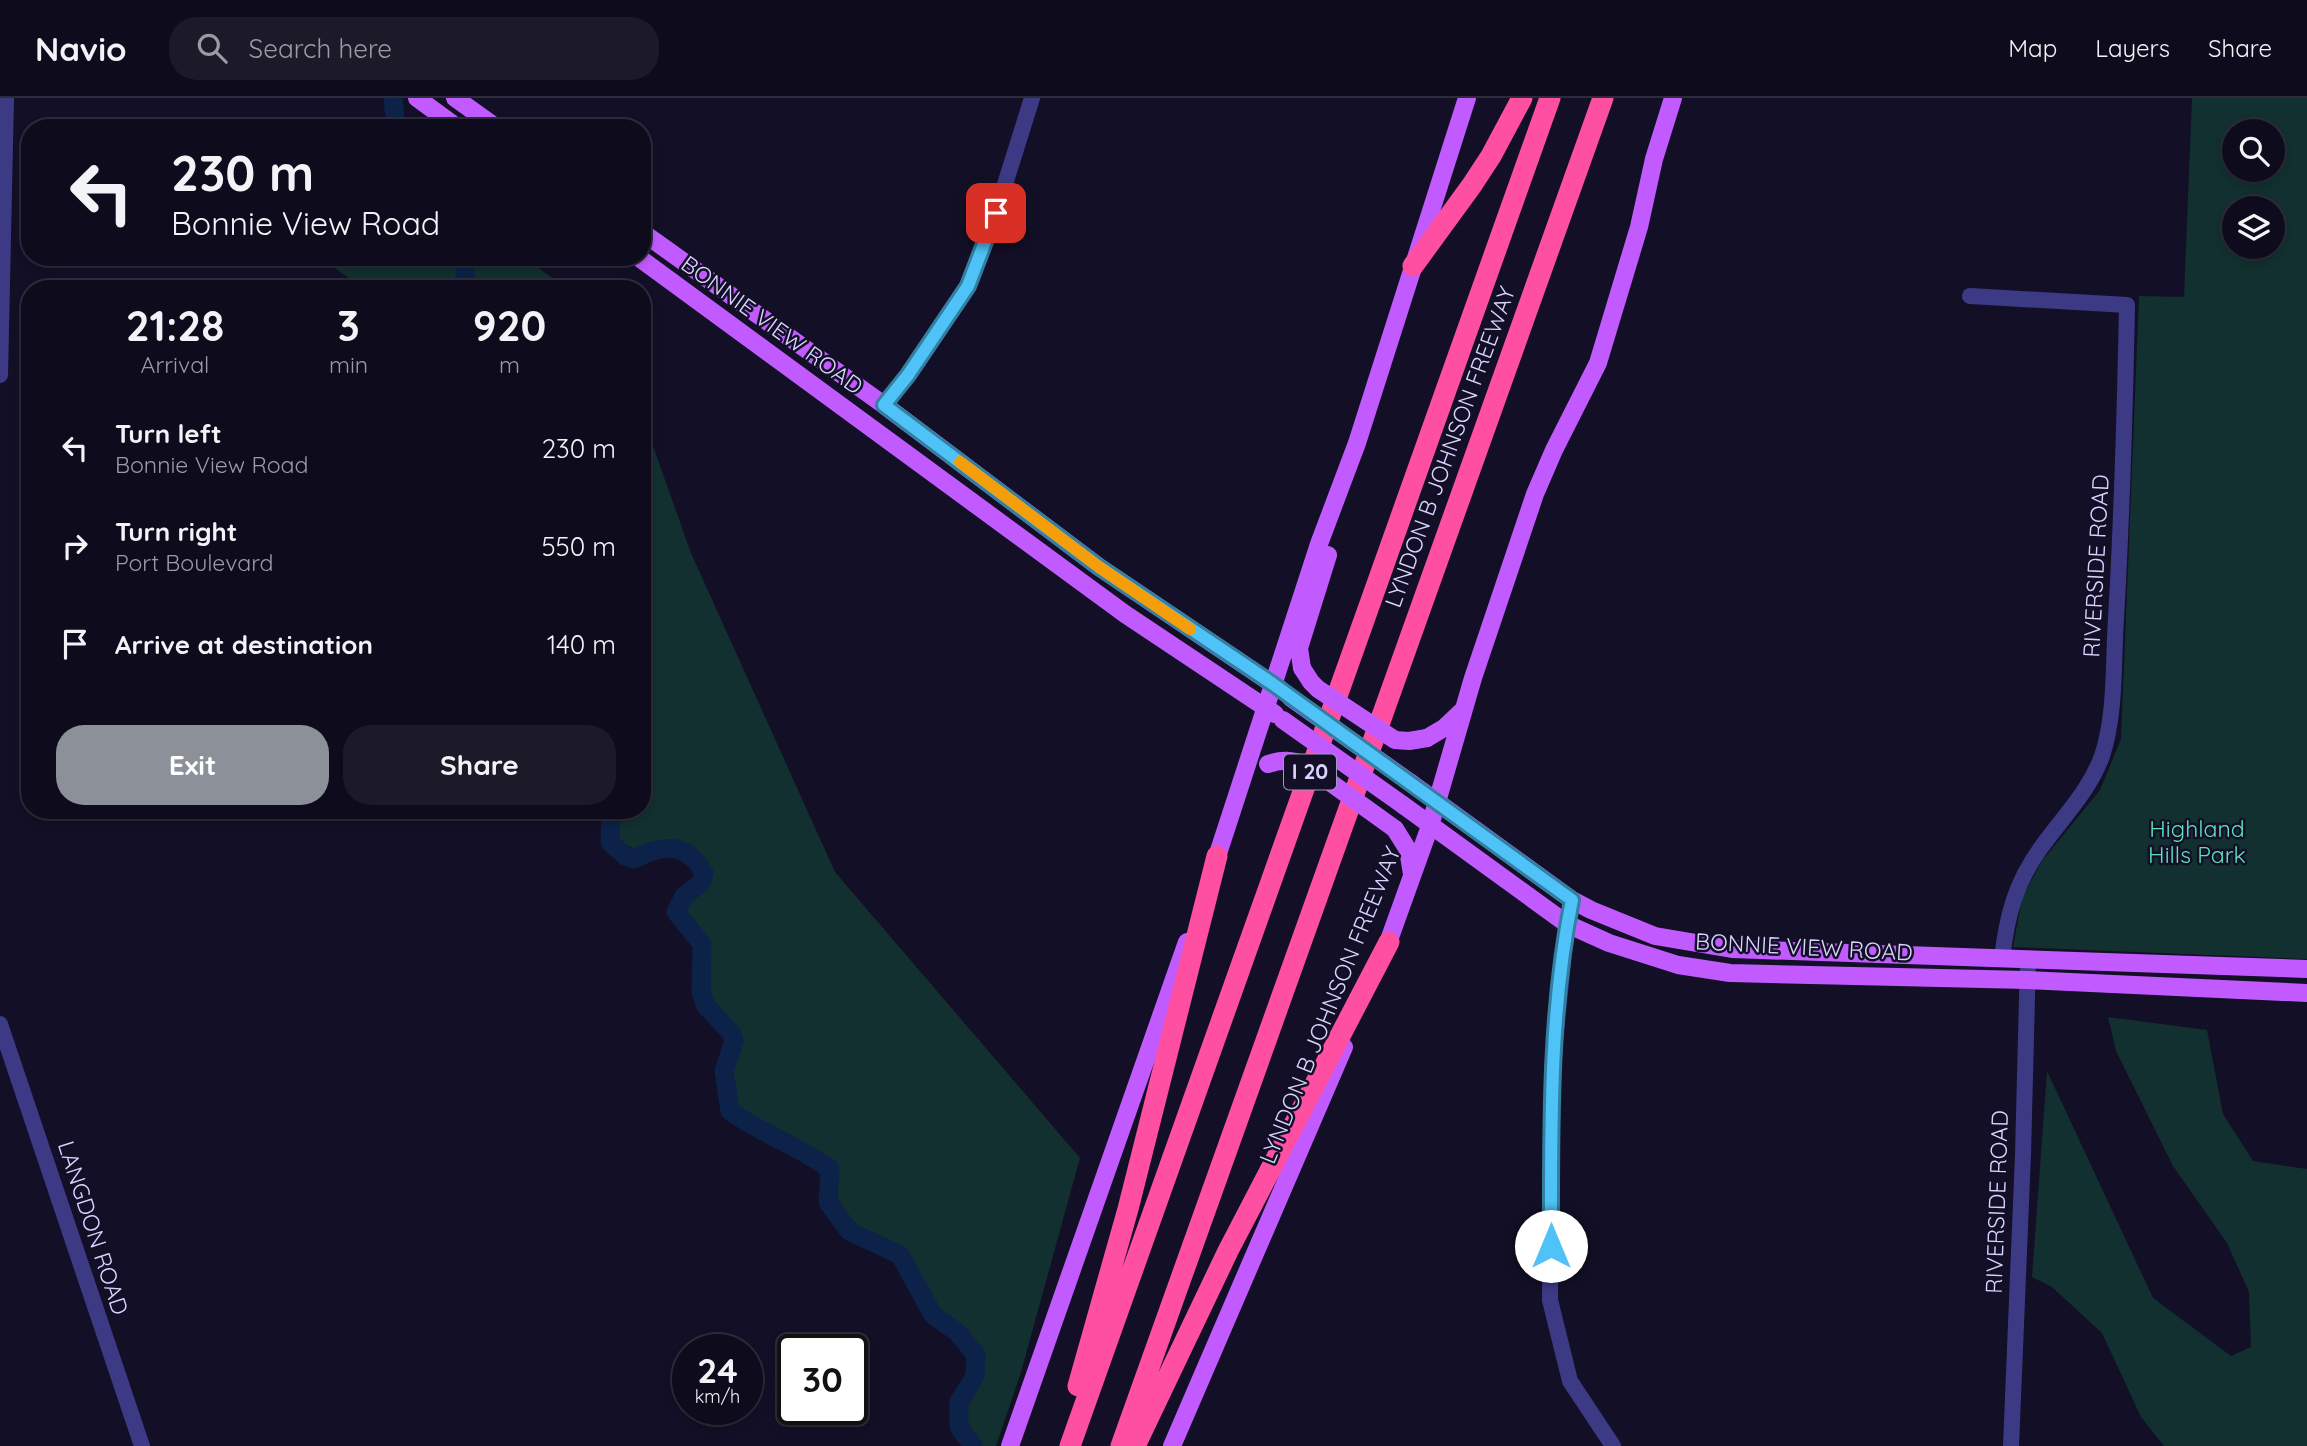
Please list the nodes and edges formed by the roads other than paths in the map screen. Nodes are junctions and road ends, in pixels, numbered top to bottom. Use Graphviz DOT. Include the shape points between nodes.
graph roads {
  1 [pos="6,98"];
  2 [pos="417,98"];
  3 [pos="456,98"];
  4 [pos="1032,98"];
  5 [pos="1467,98"];
  6 [pos="1522,98"];
  7 [pos="1550,98"];
  8 [pos="1603,98"];
  9 [pos="1673,98"];
  10 [pos="446,119"];
  11 [pos="485,119"];
  12 [pos="651,238"];
  13 [pos="650,266"];
  14 [pos="1413,266"];
  15 [pos="1970,296"];
  16 [pos="0,375"];
  17 [pos="884,405"];
  18 [pos="869,427"];
  19 [pos="1357,443"];
  20 [pos="1138,594"];
  21 [pos="1125,614"];
  22 [pos="1273,684"];
  23 [pos="1265,707"];
  24 [pos="1465,708"];
  25 [pos="1239,787"];
  26 [pos="1436,803"];
  27 [pos="1430,827"];
  28 [pos="1217,856"];
  29 [pos="1412,878"];
  30 [pos="1572,900"];
  31 [pos="1567,925"];
  32 [pos="1389,942"];
  33 [pos="1740,950"];
  34 [pos="2002,958"];
  35 [pos="2028,959"];
  36 [pos="2307,969"];
  37 [pos="1730,973"];
  38 [pos="2027,980"];
  39 [pos="2307,993"];
  40 [pos="0,1024"];
  41 [pos="1012,1442"];
  42 [pos="142,1446"];
  43 [pos="1063,1446"];
  44 [pos="1070,1446"];
  45 [pos="1121,1446"];
  46 [pos="1135,1446"];
  47 [pos="1172,1446"];
  48 [pos="1613,1446"];
  49 [pos="2011,1446"];
  1 -- 16 [label="street"];
  2 -- 10 [label="main road"];
  3 -- 11 [label="main road"];
  4 -- 17 [label="street" via="968,286"];
  5 -- 14 [label="main road"];
  6 -- 14 [label="highway" via="1491,156"];
  7 -- 44 [label="highway, LYNDON B JOHNSON FREEWAY / I 20"];
  8 -- 45 [label="highway, LYNDON B JOHNSON FREEWAY / I 20"];
  9 -- 24 [label="main road, LYNDON B JOHNSON FREEWAY" via="1598,363 1535,494"];
  12 -- 17 [label="main road, BONNIE VIEW ROAD"];
  13 -- 18 [label="main road, BONNIE VIEW ROAD"];
  14 -- 19 [label="main road"];
  15 -- 34 [label="street, RIVERSIDE ROAD" via="2127,305 2124,488 2110,715 2102,755 2091,778 2039,850 2016,891"];
  17 -- 18 [label="main road"];
  17 -- 20 [label="main road, BONNIE VIEW ROAD"];
  18 -- 21 [label="main road, BONNIE VIEW ROAD"];
  19 -- 22 [label="main road"];
  19 -- 24 [label="main road, bridge" via="1299,648 1302,667 1318,689 1395,740 1427,738"];
  20 -- 21 [label="main road"];
  20 -- 22 [label="main road, BONNIE VIEW ROAD"];
  21 -- 23 [label="main road, BONNIE VIEW ROAD"];
  22 -- 23 [label="main road"];
  22 -- 26 [label="main road, BONNIE VIEW ROAD, bridge"];
  23 -- 25 [label="main road"];
  23 -- 27 [label="main road, BONNIE VIEW ROAD, bridge"];
  24 -- 26 [label="main road, LYNDON B JOHNSON FREEWAY"];
  25 -- 28 [label="main road"];
  25 -- 29 [label="main road, bridge" via="1268,764 1291,760 1306,765 1395,829 1408,850"];
  26 -- 27 [label="main road, LYNDON B JOHNSON FREEWAY"];
  26 -- 30 [label="main road, BONNIE VIEW ROAD"];
  27 -- 29 [label="main road, LYNDON B JOHNSON FREEWAY"];
  27 -- 31 [label="main road, BONNIE VIEW ROAD"];
  28 -- 41 [label="main road"];
  28 -- 43 [label="highway"];
  29 -- 32 [label="main road, LYNDON B JOHNSON FREEWAY"];
  30 -- 31 [label="street"];
  30 -- 33 [label="main road, BONNIE VIEW ROAD" via="1655,936"];
  31 -- 37 [label="main road, BONNIE VIEW ROAD" via="1678,965"];
  31 -- 48 [label="street" via="1552,1070 1550,1300 1570,1381"];
  32 -- 46 [label="highway" via="1228,1251"];
  32 -- 47 [label="main road, LYNDON B JOHNSON FREEWAY"];
  33 -- 34 [label="main road, BONNIE VIEW ROAD"];
  33 -- 37 [label="main road"];
  34 -- 35 [label="main road, BONNIE VIEW ROAD"];
  35 -- 36 [label="main road, BONNIE VIEW ROAD"];
  35 -- 38 [label="street, RIVERSIDE ROAD"];
  37 -- 38 [label="main road, BONNIE VIEW ROAD"];
  38 -- 39 [label="main road, BONNIE VIEW ROAD"];
  38 -- 49 [label="street, RIVERSIDE ROAD"];
  40 -- 42 [label="street, LANGDON ROAD"];
}
